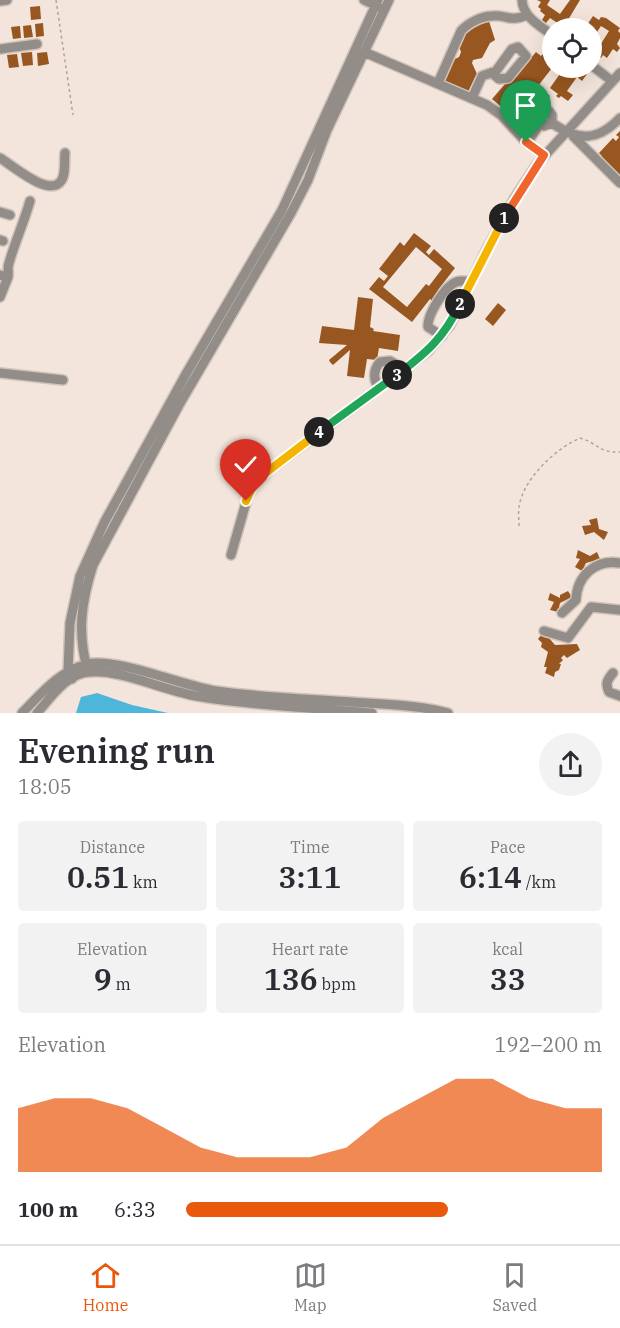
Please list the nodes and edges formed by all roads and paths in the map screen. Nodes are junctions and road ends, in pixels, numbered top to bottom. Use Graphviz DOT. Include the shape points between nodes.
graph roads {
  1 [pos="7,0"];
  2 [pos="56,0"];
  3 [pos="364,0"];
  4 [pos="389,0"];
  5 [pos="522,0"];
  6 [pos="0,1"];
  7 [pos="380,5"];
  8 [pos="527,15"];
  9 [pos="542,27"];
  10 [pos="37,44"];
  11 [pos="0,48"];
  12 [pos="364,52"];
  13 [pos="492,73"];
  14 [pos="602,73"];
  15 [pos="620,74"];
  16 [pos="612,81"];
  17 [pos="438,83"];
  18 [pos="472,98"];
  19 [pos="73,115"];
  20 [pos="620,118"];
  21 [pos="571,133"];
  22 [pos="527,143"];
  23 [pos="65,153"];
  24 [pos="544,155"];
  25 [pos="0,158"];
  26 [pos="620,183"];
  27 [pos="30,201"];
  28 [pos="0,212"];
  29 [pos="10,215"];
  30 [pos="4,261"];
  31 [pos="4,276"];
  32 [pos="471,282"];
  33 [pos="0,297"];
  34 [pos="442,336"];
  35 [pos="404,369"];
  36 [pos="0,373"];
  37 [pos="63,380"];
  38 [pos="379,388"];
  39 [pos="620,452"];
  40 [pos="519,526"];
  41 [pos="231,555"];
  42 [pos="620,563"];
  43 [pos="576,600"];
  44 [pos="591,608"];
  45 [pos="620,610"];
  46 [pos="562,613"];
  47 [pos="544,631"];
  48 [pos="87,668"];
  49 [pos="613,673"];
  50 [pos="70,675"];
  51 [pos="620,696"];
  52 [pos="22,713"];
  53 [pos="37,713"];
  54 [pos="372,713"];
  55 [pos="448,713"];
  1 -- 6 [label="street"];
  2 -- 19 [label="path"];
  3 -- 7 [label="street"];
  4 -- 7 [label="street"];
  5 -- 8 [label="street"];
  7 -- 12 [label="street"];
  7 -- 50 [label="street" via="282,210 104,523 80,576 70,623"];
  8 -- 9 [label="street"];
  8 -- 17 [label="street" via="512,20 488,16 467,25"];
  10 -- 11 [label="street"];
  12 -- 17 [label="street"];
  12 -- 48 [label="street" via="291,213 179,405 93,565 82,616 81,644"];
  13 -- 18 [label="street" via="482,76"];
  14 -- 16 [label="street"];
  15 -- 16 [label="street"];
  16 -- 21 [label="street"];
  17 -- 18 [label="street"];
  18 -- 22 [label="street" via="495,110"];
  20 -- 21 [label="street" via="597,136"];
  21 -- 22 [label="street" via="552,123 551,113 540,118"];
  21 -- 24 [label="street"];
  21 -- 26 [label="street"];
  22 -- 24 [label="street"];
  23 -- 25 [label="street" via="63,178 56,185 34,181"];
  24 -- 32 [label="street" via="514,199"];
  27 -- 30 [label="street"];
  28 -- 29 [label="street"];
  30 -- 31 [label="street"];
  31 -- 33 [label="street"];
  32 -- 34 [label="street"];
  32 -- 34 [label="street" via="452,284 431,312 428,327"];
  34 -- 35 [label="street"];
  35 -- 38 [label="street"];
  35 -- 38 [label="street" via="390,361 380,362 375,370"];
  36 -- 37 [label="street"];
  38 -- 41 [label="street" via="255,481"];
  39 -- 40 [label="path" via="607,453 580,438 558,449 530,481 519,506"];
  42 -- 43 [label="street" via="590,569 576,589"];
  43 -- 44 [label="street"];
  43 -- 46 [label="street"];
  44 -- 45 [label="street"];
  44 -- 47 [label="street" via="568,638"];
  48 -- 50 [label="street"];
  48 -- 54 [label="street" via="201,697"];
  48 -- 55 [label="street" via="96,663 215,690 404,705"];
  49 -- 51 [label="street" via="606,686 609,692"];
  50 -- 52 [label="street" via="48,686"];
  50 -- 53 [label="street"];
}
